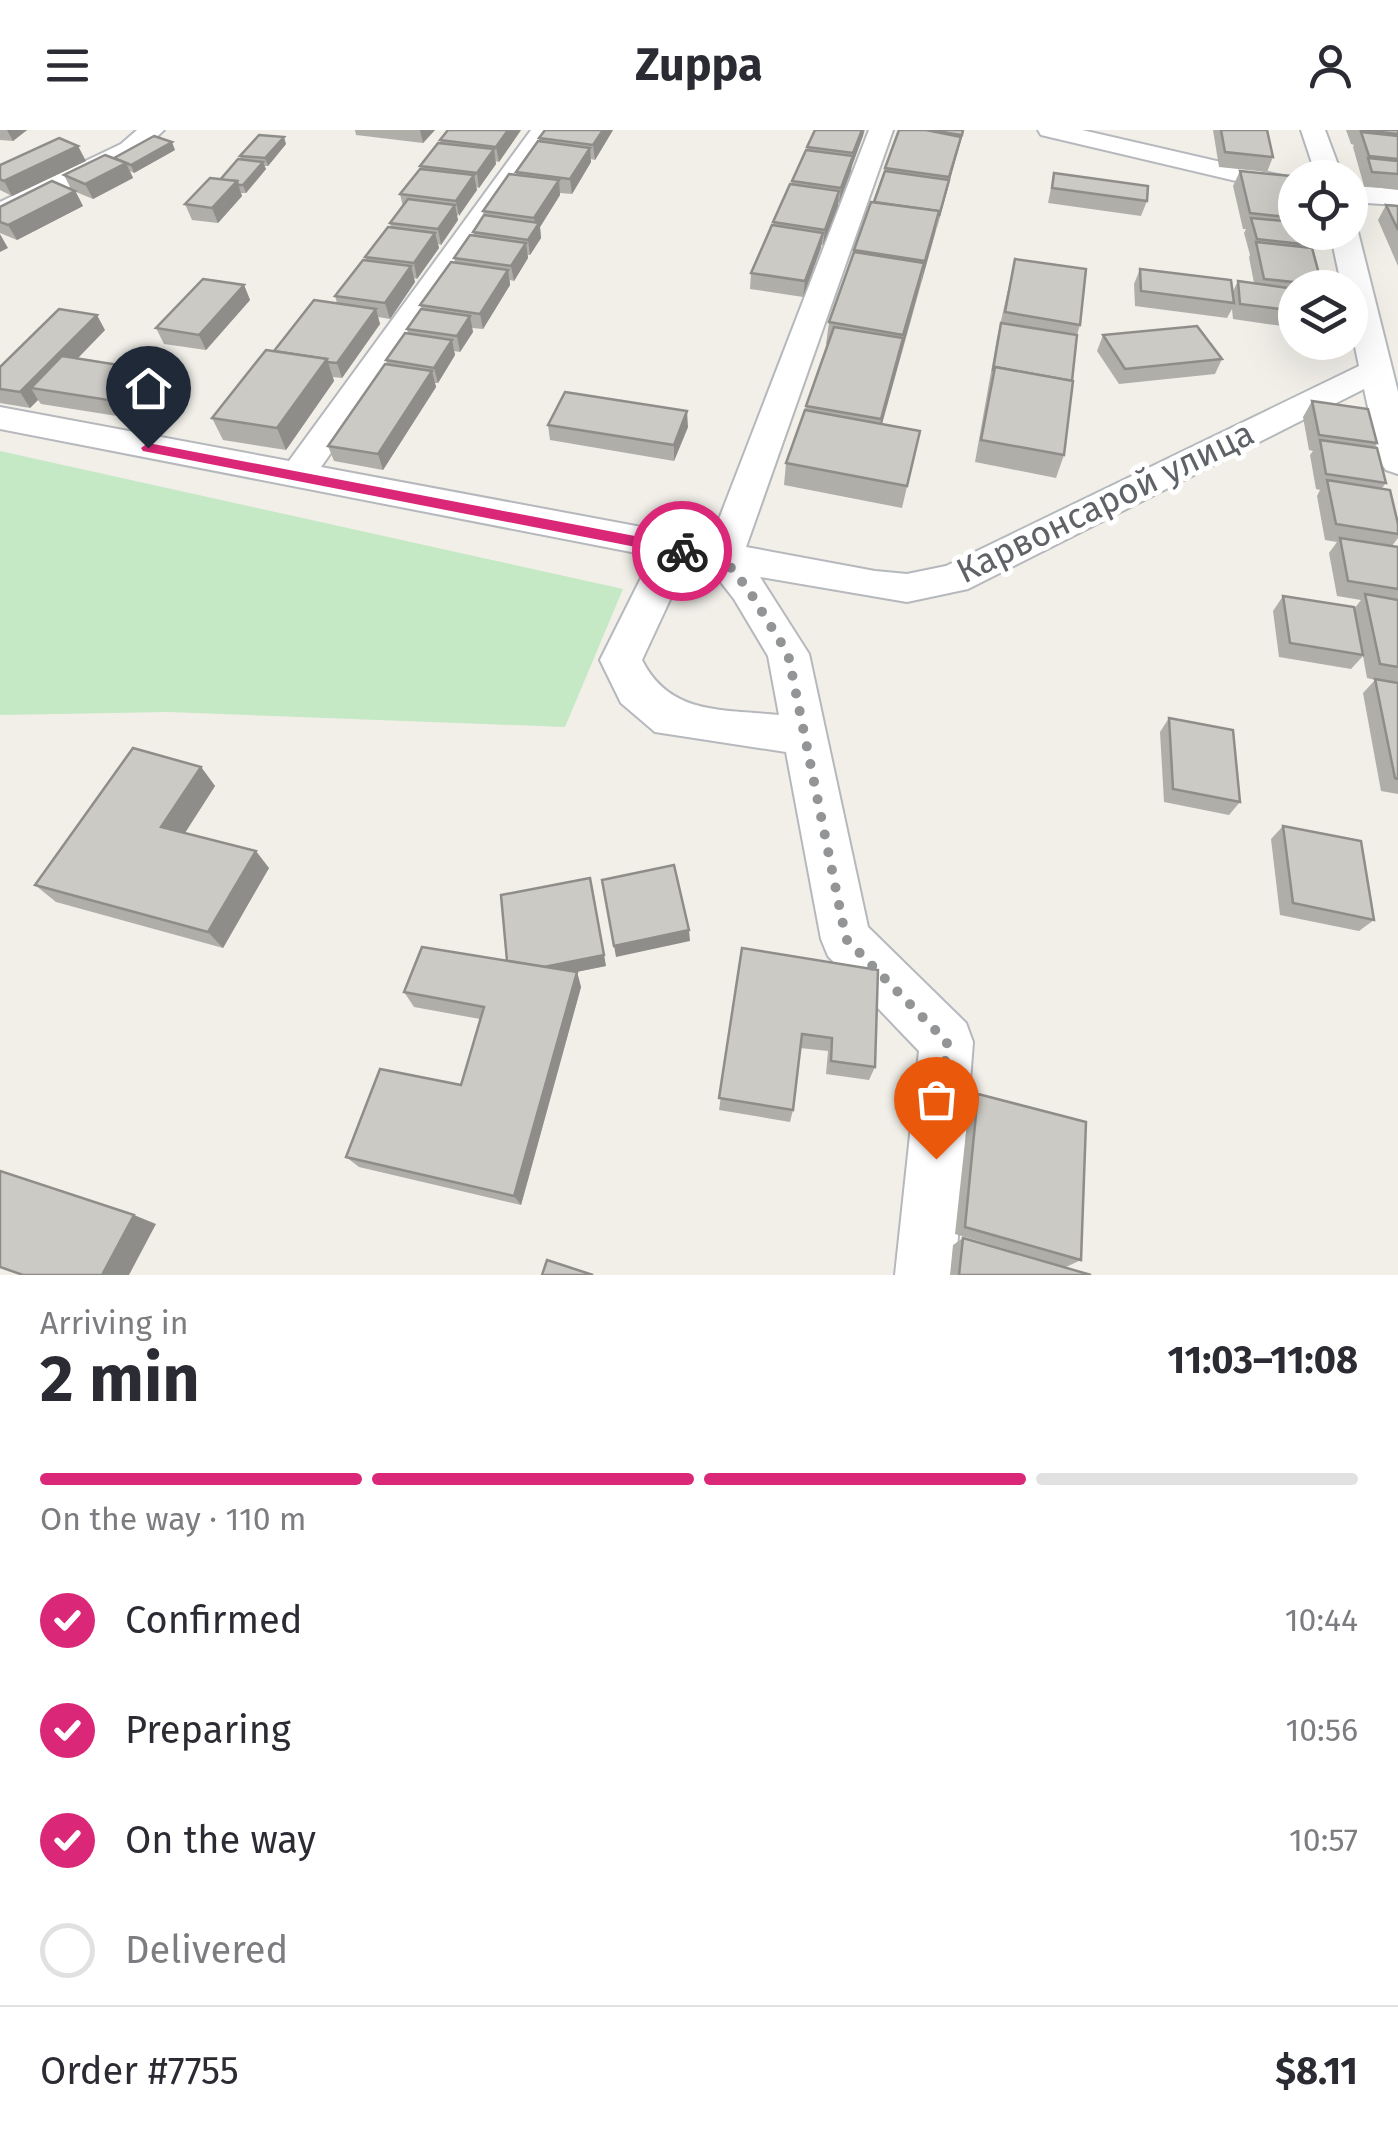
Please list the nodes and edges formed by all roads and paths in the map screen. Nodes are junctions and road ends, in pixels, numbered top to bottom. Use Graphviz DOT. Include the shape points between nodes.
graph roads {
  1 [pos="152,130"];
  2 [pos="544,130"];
  3 [pos="881,130"];
  4 [pos="1050,130"];
  5 [pos="1313,130"];
  6 [pos="1324,160"];
  7 [pos="1278,183"];
  8 [pos="1368,195"];
  9 [pos="1398,197"];
  10 [pos="0,212"];
  11 [pos="1348,250"];
  12 [pos="1374,372"];
  13 [pos="0,418"];
  14 [pos="1398,462"];
  15 [pos="296,477"];
  16 [pos="674,549"];
  17 [pos="723,558"];
  18 [pos="805,736"];
  19 [pos="925,1275"];
  1 -- 10 [label="street" via="130,149"];
  2 -- 15 [label="street"];
  3 -- 17 [label="street"];
  4 -- 7 [label="street"];
  5 -- 6 [label="street"];
  8 -- 9 [label="street"];
  11 -- 12 [label="street"];
  12 -- 14 [label="street"];
  12 -- 17 [label="street, Карвонсарой улица" via="954,578 907,588"];
  13 -- 15 [label="street, Карвонсарой улица"];
  15 -- 16 [label="street, Карвонсарой улица"];
  16 -- 17 [label="street, Карвонсарой улица"];
  16 -- 18 [label="street" via="621,660 636,690 670,720"];
  17 -- 18 [label="street" via="788,654"];
  18 -- 19 [label="street" via="846,939 947,1042"];
}
